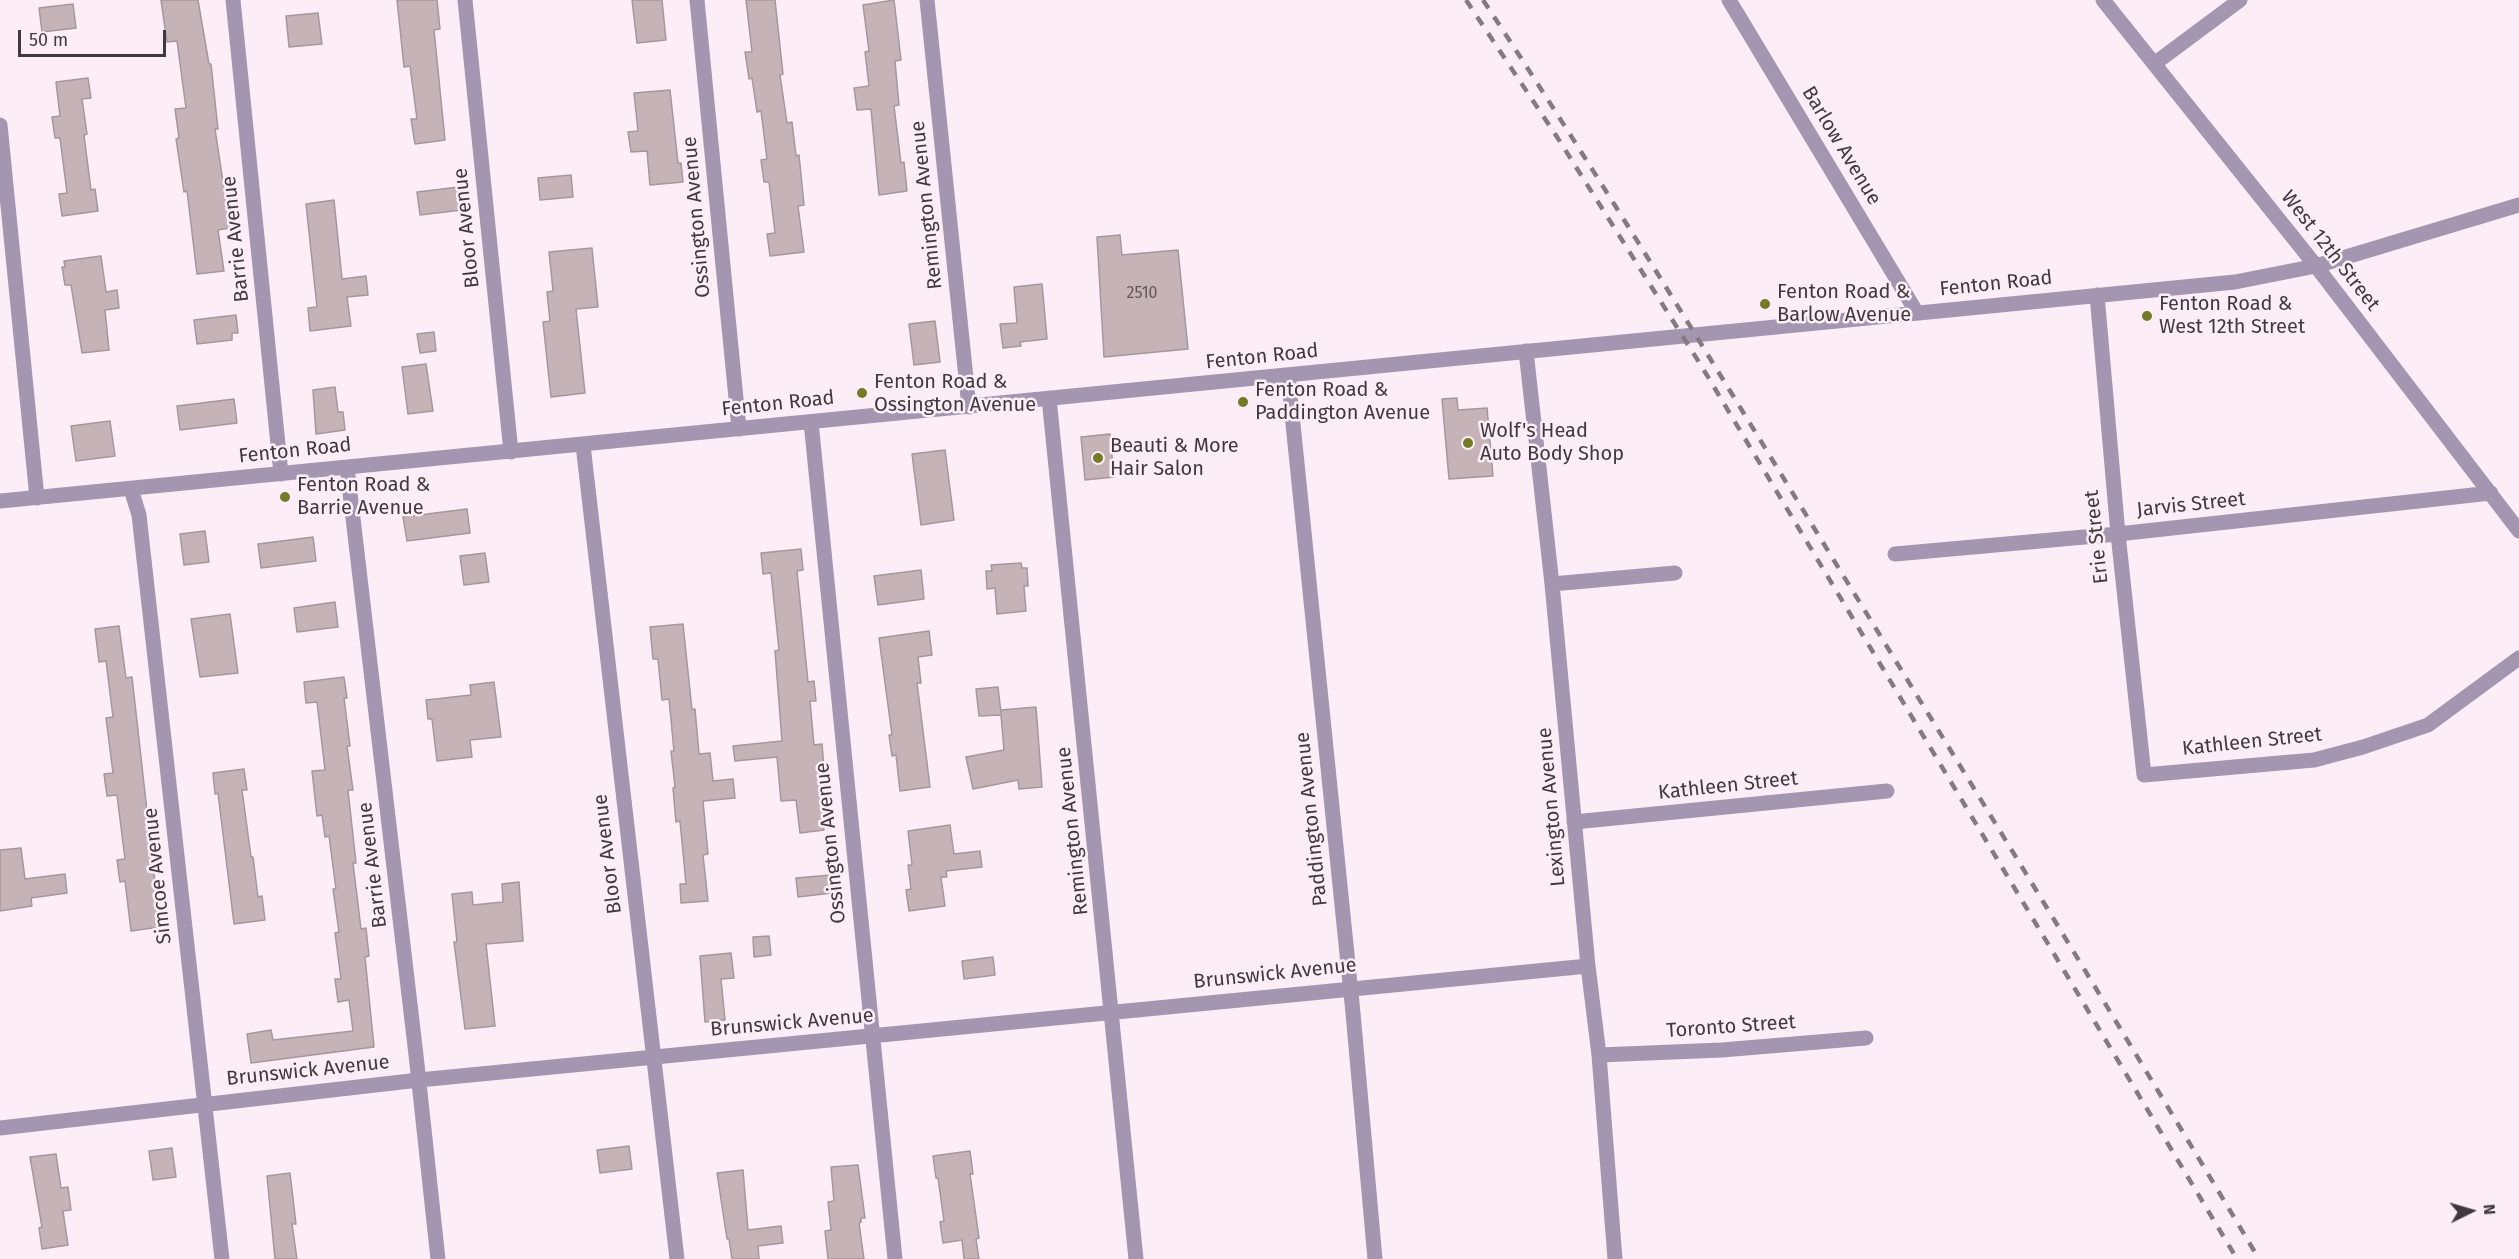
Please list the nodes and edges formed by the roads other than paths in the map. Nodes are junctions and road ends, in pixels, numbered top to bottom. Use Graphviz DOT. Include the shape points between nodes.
graph roads {
  1 [pos="233,0"];
  2 [pos="465,0"];
  3 [pos="697,0"];
  4 [pos="927,0"];
  5 [pos="1729,0"];
  6 [pos="2103,0"];
  7 [pos="2240,0"];
  8 [pos="2154,64"];
  9 [pos="0,125"];
  10 [pos="2519,205"];
  11 [pos="2316,266"];
  12 [pos="2097,295"];
  13 [pos="1917,313"];
  14 [pos="1526,351"];
  15 [pos="1288,375"];
  16 [pos="1049,398"];
  17 [pos="969,407"];
  18 [pos="811,422"];
  19 [pos="739,429"];
  20 [pos="583,444"];
  21 [pos="511,452"];
  22 [pos="347,467"];
  23 [pos="281,474"];
  24 [pos="131,489"];
  25 [pos="2491,493"];
  26 [pos="37,498"];
  27 [pos="0,501"];
  28 [pos="2519,531"];
  29 [pos="2118,534"];
  30 [pos="1895,554"];
  31 [pos="1675,573"];
  32 [pos="1552,584"];
  33 [pos="2519,658"];
  34 [pos="2144,775"];
  35 [pos="1887,791"];
  36 [pos="1574,822"];
  37 [pos="1588,966"];
  38 [pos="1350,988"];
  39 [pos="1113,1012"];
  40 [pos="872,1036"];
  41 [pos="1866,1038"];
  42 [pos="1599,1055"];
  43 [pos="652,1057"];
  44 [pos="419,1080"];
  45 [pos="203,1103"];
  46 [pos="0,1128"];
  47 [pos="222,1259"];
  48 [pos="438,1259"];
  49 [pos="677,1259"];
  50 [pos="895,1259"];
  51 [pos="1136,1259"];
  52 [pos="1375,1259"];
  53 [pos="1615,1259"];
  1 -- 23 [label="street, Barrie Avenue"];
  2 -- 21 [label="street, Bloor Avenue"];
  3 -- 19 [label="street, Ossington Avenue"];
  4 -- 17 [label="street, Remington Avenue"];
  5 -- 13 [label="street, Barlow Avenue"];
  6 -- 8 [label="street, West 12th Street"];
  7 -- 8 [label="street"];
  8 -- 11 [label="street, West 12th Street"];
  9 -- 26 [label="street"];
  10 -- 11 [label="street, Fenton Road"];
  11 -- 12 [label="street, Fenton Road" via="2235,282"];
  11 -- 25 [label="street, West 12th Street"];
  12 -- 13 [label="street, Fenton Road"];
  12 -- 29 [label="street, Erie Street"];
  13 -- 14 [label="street, Fenton Road"];
  14 -- 15 [label="street, Fenton Road"];
  14 -- 32 [label="street, Lexington Avenue"];
  15 -- 16 [label="street, Fenton Road"];
  15 -- 38 [label="street, Paddington Avenue"];
  16 -- 17 [label="street, Fenton Road"];
  16 -- 39 [label="street, Remington Avenue"];
  17 -- 18 [label="street, Fenton Road"];
  18 -- 19 [label="street, Fenton Road"];
  18 -- 40 [label="street, Ossington Avenue"];
  19 -- 20 [label="street, Fenton Road"];
  20 -- 21 [label="street, Fenton Road"];
  20 -- 43 [label="street, Bloor Avenue"];
  21 -- 22 [label="street, Fenton Road"];
  22 -- 23 [label="street, Fenton Road"];
  22 -- 44 [label="street, Barrie Avenue"];
  23 -- 24 [label="street, Fenton Road"];
  24 -- 26 [label="street, Fenton Road"];
  24 -- 45 [label="street, Simcoe Avenue" via="139,515"];
  25 -- 28 [label="street, West 12th Street"];
  25 -- 29 [label="street, Jarvis Street"];
  26 -- 27 [label="street, Fenton Road"];
  29 -- 30 [label="street, Jarvis Street"];
  29 -- 34 [label="street, Erie Street"];
  31 -- 32 [label="street"];
  32 -- 36 [label="street, Lexington Avenue"];
  33 -- 34 [label="street, Kathleen Street" via="2428,725 2363,747 2314,760"];
  35 -- 36 [label="street, Kathleen Street"];
  36 -- 37 [label="street, Lexington Avenue"];
  37 -- 38 [label="street, Brunswick Avenue"];
  37 -- 42 [label="street, Lexington Avenue"];
  38 -- 39 [label="street, Brunswick Avenue"];
  38 -- 52 [label="street, Paddington Avenue"];
  39 -- 40 [label="street, Brunswick Avenue"];
  39 -- 51 [label="street, Remington Avenue"];
  40 -- 43 [label="street, Brunswick Avenue"];
  40 -- 50 [label="street, Ossington Avenue"];
  41 -- 42 [label="street, Toronto Street"];
  42 -- 53 [label="street, Lexington Avenue"];
  43 -- 44 [label="street, Brunswick Avenue"];
  43 -- 49 [label="street, Bloor Avenue"];
  44 -- 45 [label="street, Brunswick Avenue"];
  44 -- 48 [label="street, Barrie Avenue"];
  45 -- 46 [label="street, Brunswick Avenue"];
  45 -- 47 [label="street, Simcoe Avenue"];
}
